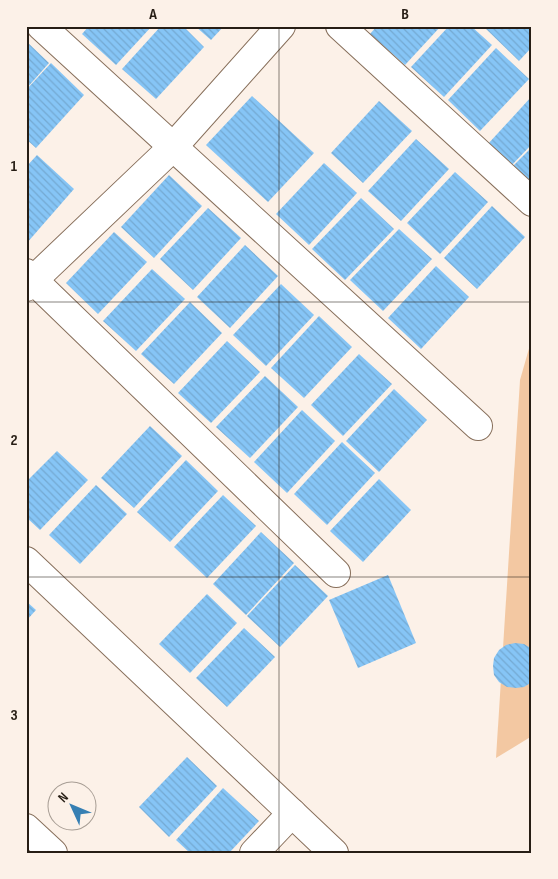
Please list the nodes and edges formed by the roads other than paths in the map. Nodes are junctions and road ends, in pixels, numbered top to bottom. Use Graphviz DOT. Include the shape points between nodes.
graph roads {
  1 [pos="41,26"];
  2 [pos="281,26"];
  3 [pos="340,26"];
  4 [pos="172,147"];
  5 [pos="532,202"];
  6 [pos="29,280"];
  7 [pos="478,426"];
  8 [pos="26,561"];
  9 [pos="336,573"];
  10 [pos="292,813"];
  11 [pos="26,828"];
  12 [pos="53,853"];
  13 [pos="254,853"];
  14 [pos="334,853"];
  1 -- 4 [label="street"];
  2 -- 4 [label="street"];
  3 -- 5 [label="street"];
  4 -- 6 [label="street"];
  4 -- 7 [label="street"];
  6 -- 9 [label="street"];
  8 -- 10 [label="street"];
  10 -- 13 [label="street"];
  10 -- 14 [label="street"];
  11 -- 12 [label="street"];
}
